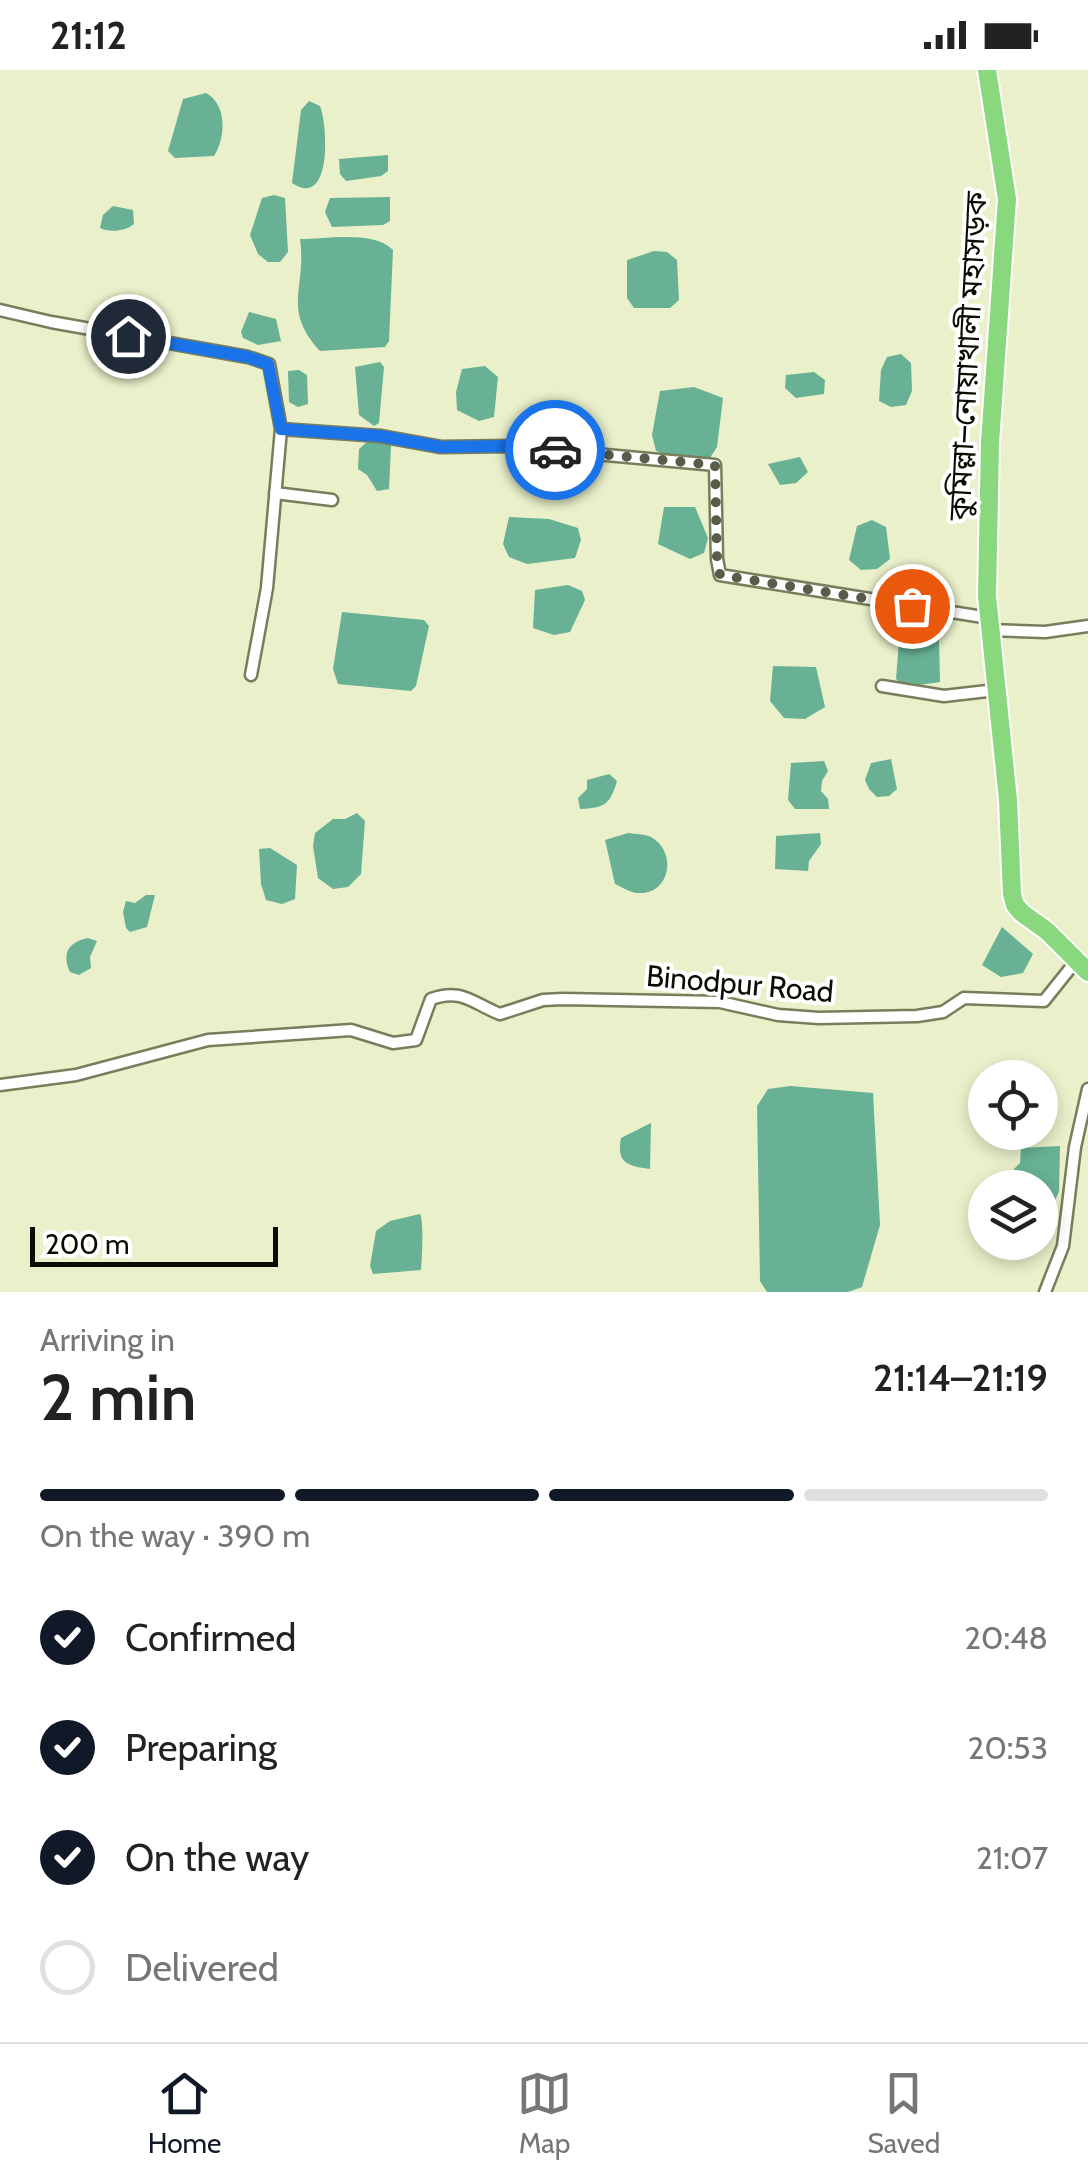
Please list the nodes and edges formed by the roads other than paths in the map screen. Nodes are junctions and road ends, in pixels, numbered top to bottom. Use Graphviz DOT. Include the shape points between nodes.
graph roads {
  1 [pos="987,70"];
  2 [pos="0,310"];
  3 [pos="281,429"];
  4 [pos="274,493"];
  5 [pos="332,500"];
  6 [pos="989,624"];
  7 [pos="1088,626"];
  8 [pos="251,675"];
  9 [pos="882,686"];
  10 [pos="996,690"];
  11 [pos="1082,966"];
  12 [pos="0,1085"];
  13 [pos="1088,1090"];
  14 [pos="1046,1292"];
  1 -- 6 [label="highway, কুমিল্লা–নোয়াখালী মহাসড়ক" via="1007,199 988,479"];
  2 -- 3 [label="street" via="268,364"];
  3 -- 4 [label="street"];
  3 -- 6 [label="street" via="715,465 720,575"];
  4 -- 5 [label="street"];
  4 -- 8 [label="street"];
  6 -- 7 [label="street" via="1045,632"];
  6 -- 10 [label="highway, কুমিল্লা–নোয়াখালী মহাসড়ক"];
  9 -- 10 [label="street" via="944,696"];
  10 -- 11 [label="highway, কুমিল্লা–নোয়াখালী মহাসড়ক" via="1014,905"];
  11 -- 12 [label="street, Binodpur Road" via="1044,1001 964,998 944,1012 917,1016 819,1018 720,1002 563,999 500,1014 462,994 444,994 431,999 416,1040 407,1043 350,1030 208,1040 76,1075"];
  13 -- 14 [label="street" via="1063,1246"];
}
